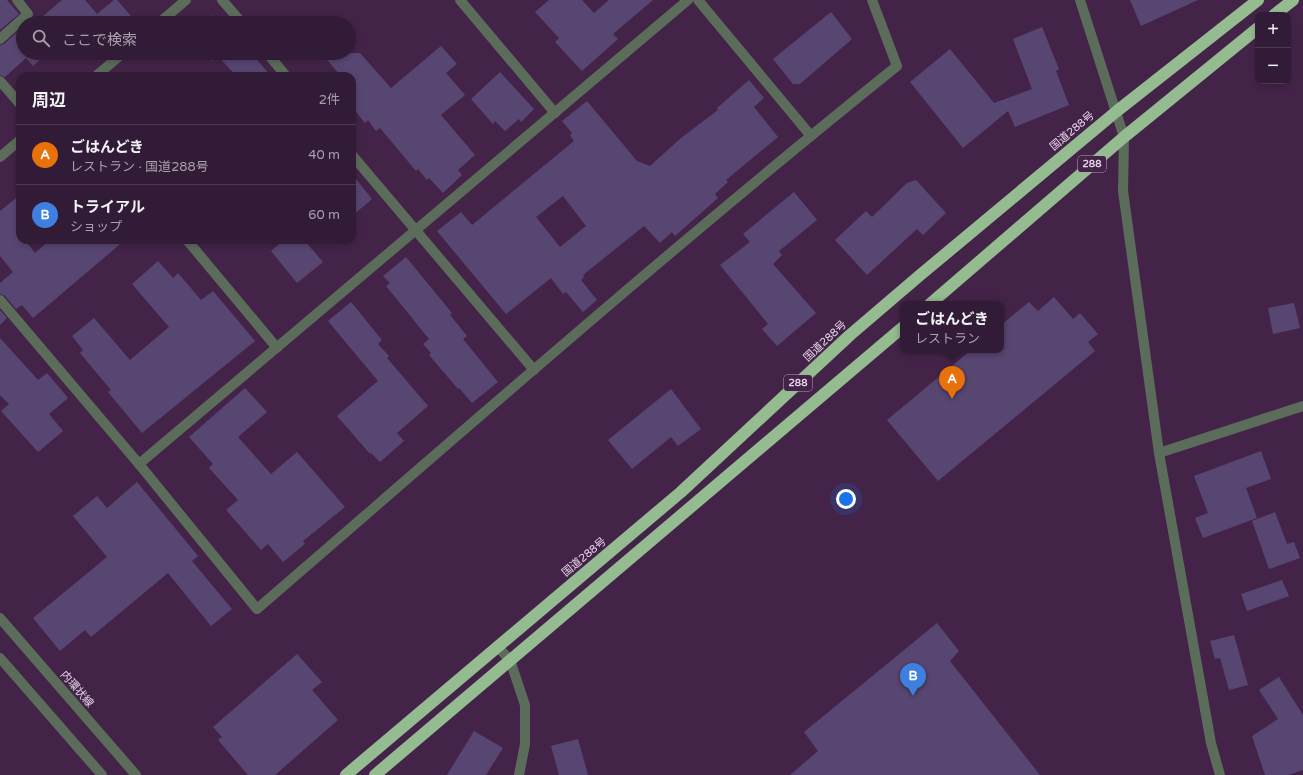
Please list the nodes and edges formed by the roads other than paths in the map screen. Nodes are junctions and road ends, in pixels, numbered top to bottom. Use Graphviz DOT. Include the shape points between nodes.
graph roads {
  1 [pos="17,0"];
  2 [pos="186,0"];
  3 [pos="222,0"];
  4 [pos="460,0"];
  5 [pos="688,0"];
  6 [pos="698,0"];
  7 [pos="872,0"];
  8 [pos="1080,0"];
  9 [pos="1258,0"];
  10 [pos="1293,0"];
  11 [pos="1278,12"];
  12 [pos="26,16"];
  13 [pos="167,16"];
  14 [pos="236,16"];
  15 [pos="16,25"];
  16 [pos="1255,30"];
  17 [pos="0,39"];
  18 [pos="115,60"];
  19 [pos="273,60"];
  20 [pos="101,72"];
  21 [pos="283,72"];
  22 [pos="0,81"];
  23 [pos="16,99"];
  24 [pos="1117,111"];
  25 [pos="556,113"];
  26 [pos="811,136"];
  27 [pos="1124,137"];
  28 [pos="16,143"];
  29 [pos="0,157"];
  30 [pos="356,160"];
  31 [pos="416,231"];
  32 [pos="190,244"];
  33 [pos="0,300"];
  34 [pos="933,301"];
  35 [pos="900,330"];
  36 [pos="277,348"];
  37 [pos="534,370"];
  38 [pos="1303,406"];
  39 [pos="1159,453"];
  40 [pos="139,464"];
  41 [pos="0,618"];
  42 [pos="497,646"];
  43 [pos="0,658"];
  44 [pos="510,660"];
  45 [pos="102,775"];
  46 [pos="136,775"];
  47 [pos="346,775"];
  48 [pos="375,775"];
  49 [pos="519,775"];
  50 [pos="1220,775"];
  1 -- 12 [label="street" via="28,14"];
  2 -- 13 [label="street"];
  3 -- 14 [label="street"];
  4 -- 25 [label="street"];
  5 -- 25 [label="street"];
  6 -- 26 [label="street"];
  7 -- 26 [label="street" via="897,66"];
  8 -- 24 [label="street"];
  9 -- 24 [label="highway, 国道288号 / 288"];
  10 -- 11 [label="highway"];
  15 -- 17 [label="street"];
  16 -- 27 [label="highway, 288"];
  18 -- 20 [label="street"];
  19 -- 21 [label="street"];
  22 -- 23 [label="street"];
  24 -- 27 [label="street"];
  24 -- 42 [label="highway, 国道288号 / 288" via="878,311 681,492"];
  25 -- 31 [label="street"];
  26 -- 37 [label="street"];
  27 -- 34 [label="highway, 288"];
  27 -- 39 [label="street" via="1123,191"];
  28 -- 29 [label="street"];
  30 -- 31 [label="street"];
  31 -- 36 [label="street"];
  31 -- 37 [label="street"];
  32 -- 36 [label="street"];
  33 -- 40 [label="street"];
  35 -- 44 [label="highway, 288"];
  36 -- 40 [label="street"];
  37 -- 40 [label="street" via="257,609"];
  38 -- 39 [label="street"];
  39 -- 50 [label="street" via="1211,743"];
  41 -- 46 [label="street, 内環状線"];
  42 -- 44 [label="street"];
  42 -- 47 [label="highway, 国道288号 / 288"];
  43 -- 45 [label="street"];
  44 -- 48 [label="highway, 288"];
  44 -- 49 [label="street" via="525,705 525,744"];
}
